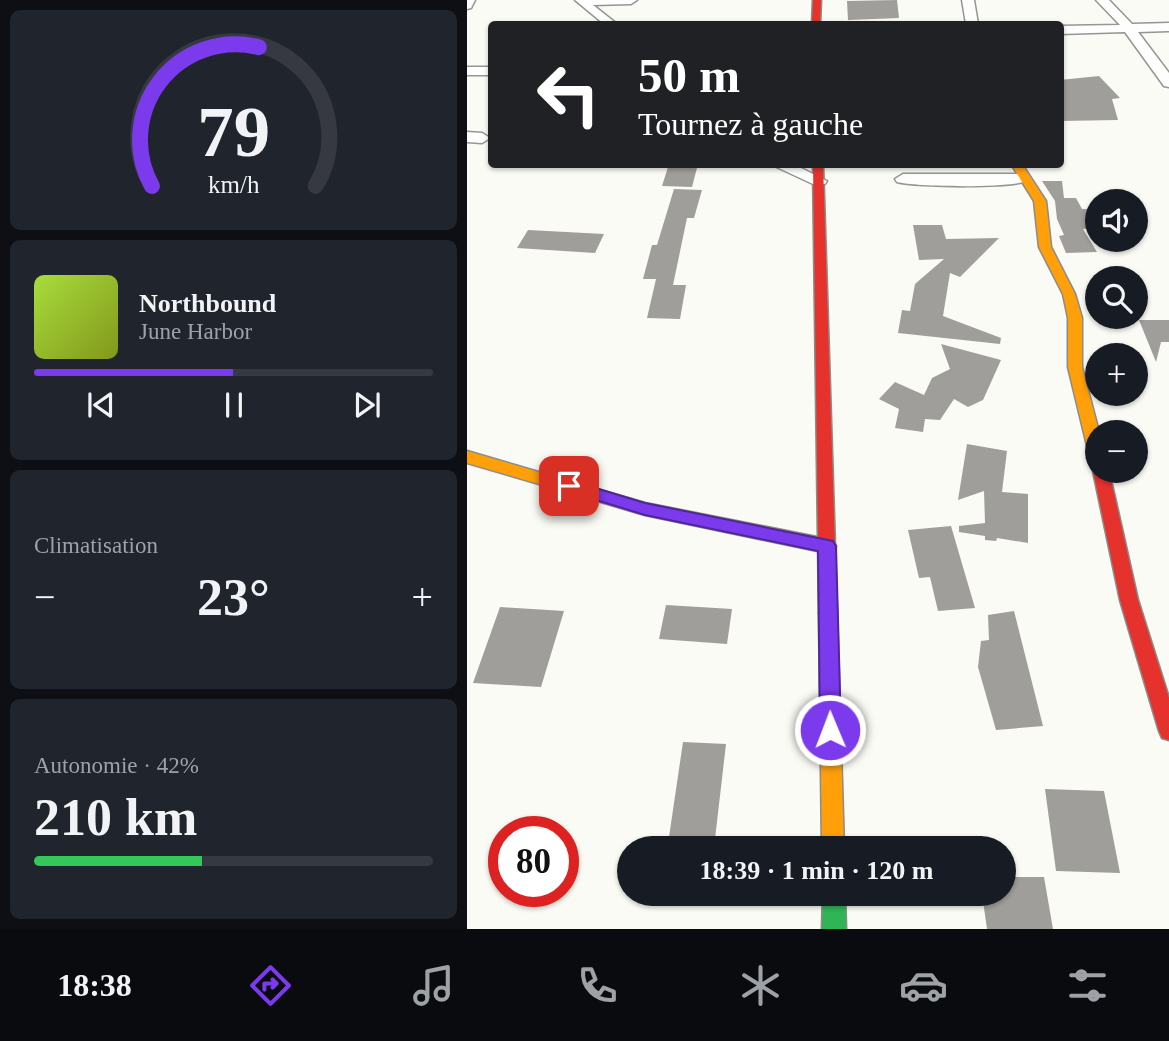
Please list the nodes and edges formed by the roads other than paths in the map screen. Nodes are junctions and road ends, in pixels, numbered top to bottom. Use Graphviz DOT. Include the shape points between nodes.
graph roads {
  1 [pos="469,0"];
  2 [pos="631,0"];
  3 [pos="817,0"];
  4 [pos="967,0"];
  5 [pos="1102,0"];
  6 [pos="580,1"];
  7 [pos="467,5"];
  8 [pos="607,21"];
  9 [pos="816,21"];
  10 [pos="971,21"];
  11 [pos="1169,27"];
  12 [pos="1064,30"];
  13 [pos="1128,30"];
  14 [pos="467,71"];
  15 [pos="488,71"];
  16 [pos="1169,83"];
  17 [pos="788,168"];
  18 [pos="818,168"];
  19 [pos="1020,172"];
  20 [pos="903,179"];
  21 [pos="819,181"];
  22 [pos="1088,420"];
  23 [pos="467,457"];
  24 [pos="1104,483"];
  25 [pos="827,546"];
  26 [pos="1169,731"];
  27 [pos="833,836"];
  28 [pos="834,906"];
  29 [pos="834,929"];
  1 -- 7 [label="street"];
  2 -- 6 [label="street"];
  3 -- 9 [label="main road"];
  4 -- 10 [label="street"];
  5 -- 13 [label="street"];
  6 -- 8 [label="street"];
  11 -- 13 [label="street"];
  12 -- 13 [label="street"];
  13 -- 16 [label="street"];
  14 -- 15 [label="street"];
  17 -- 21 [label="street"];
  18 -- 21 [label="main road"];
  19 -- 20 [label="street" via="973,181"];
  19 -- 22 [label="main road" via="1040,201 1045,247 1069,294 1075,318 1075,367"];
  21 -- 25 [label="main road"];
  23 -- 25 [label="main road" via="645,509"];
  24 -- 26 [label="main road" via="1129,600"];
  25 -- 27 [label="main road"];
  28 -- 29 [label="main road"];
}
